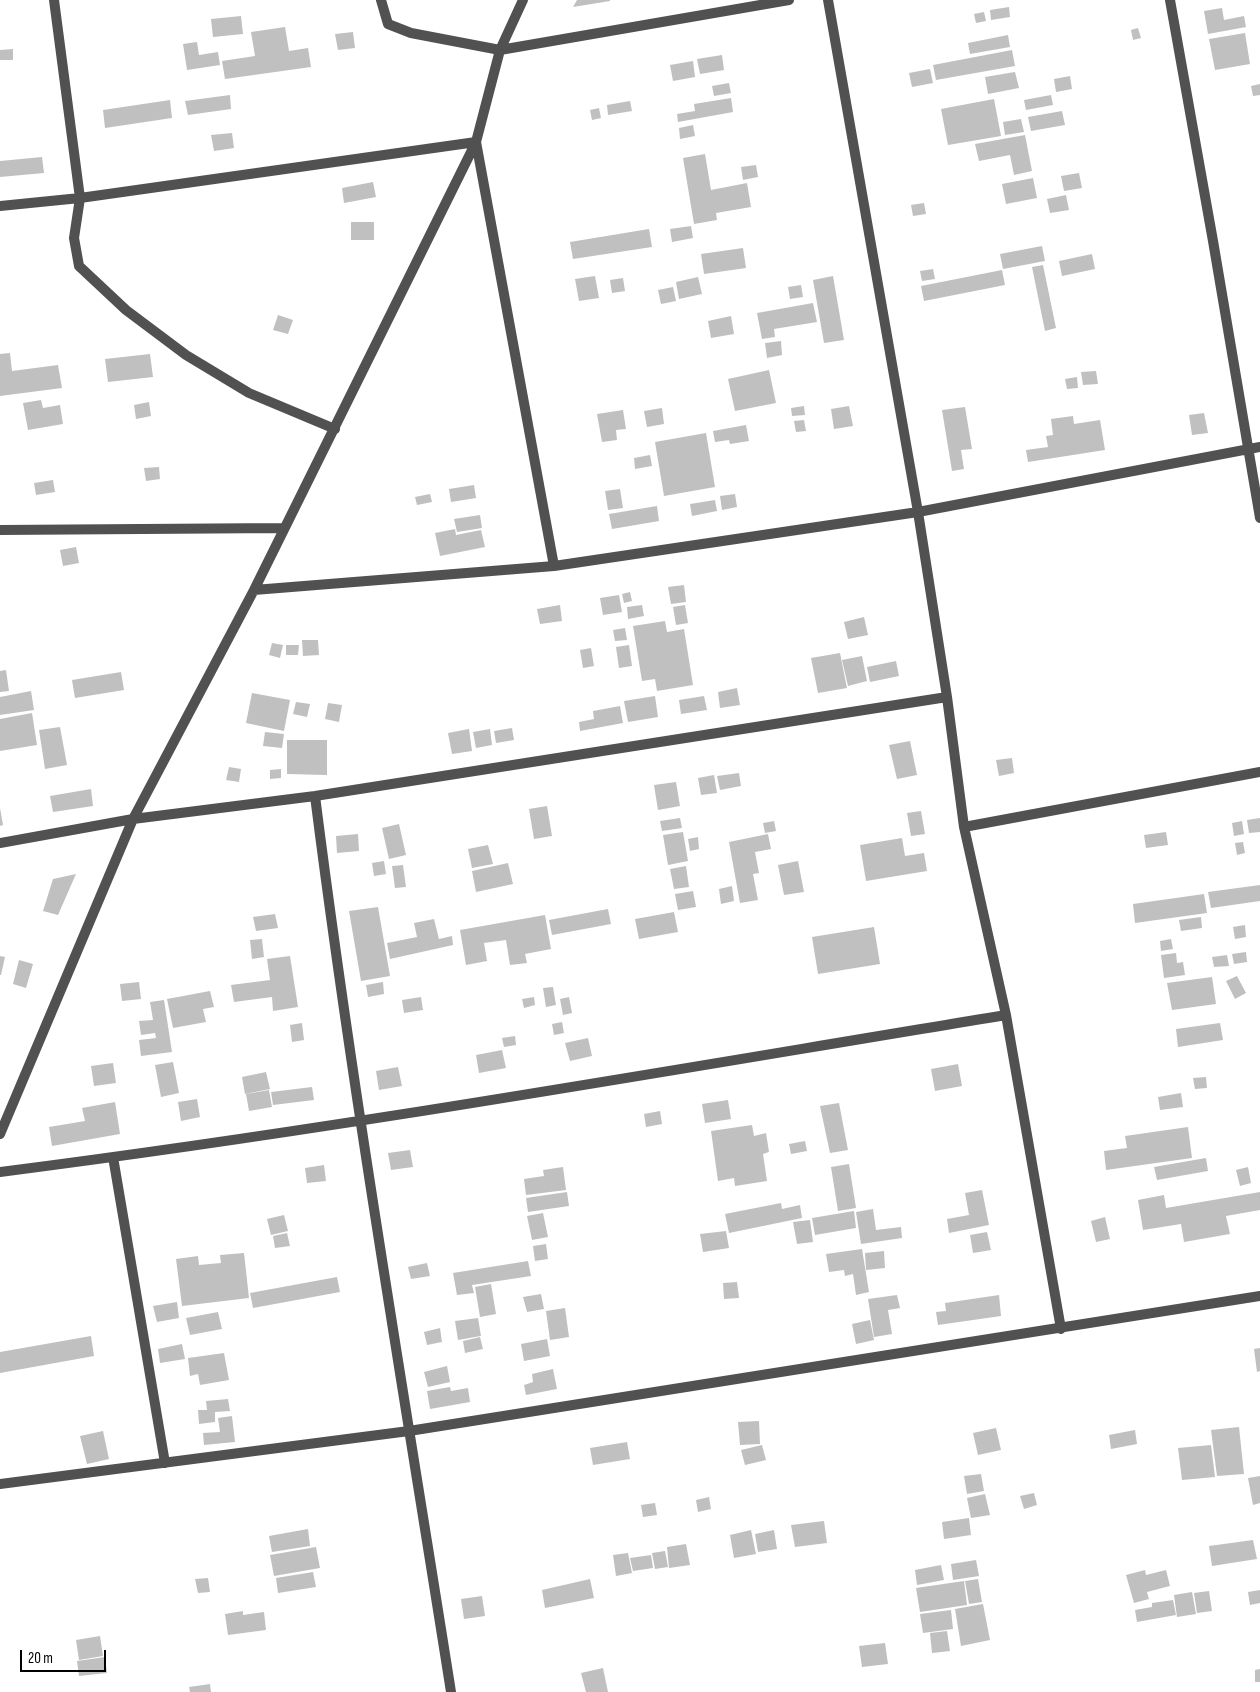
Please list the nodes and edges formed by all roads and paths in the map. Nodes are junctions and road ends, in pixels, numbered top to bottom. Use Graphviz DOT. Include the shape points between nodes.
graph roads {
  1 [pos="54,0"];
  2 [pos="381,0"];
  3 [pos="523,0"];
  4 [pos="789,0"];
  5 [pos="828,0"];
  6 [pos="1170,0"];
  7 [pos="500,50"];
  8 [pos="476,142"];
  9 [pos="80,198"];
  10 [pos="0,206"];
  11 [pos="335,428"];
  12 [pos="1260,447"];
  13 [pos="1248,449"];
  14 [pos="918,512"];
  15 [pos="1260,518"];
  16 [pos="283,528"];
  17 [pos="0,530"];
  18 [pos="554,566"];
  19 [pos="254,590"];
  20 [pos="947,697"];
  21 [pos="1260,772"];
  22 [pos="315,796"];
  23 [pos="133,819"];
  24 [pos="964,827"];
  25 [pos="0,843"];
  26 [pos="1006,1015"];
  27 [pos="360,1121"];
  28 [pos="0,1134"];
  29 [pos="113,1157"];
  30 [pos="0,1172"];
  31 [pos="1260,1296"];
  32 [pos="1061,1329"];
  33 [pos="410,1432"];
  34 [pos="165,1463"];
  35 [pos="0,1484"];
  36 [pos="451,1692"];
  1 -- 9 [label="street"];
  2 -- 7 [label="street" via="388,24 411,33"];
  3 -- 7 [label="street"];
  4 -- 7 [label="street"];
  5 -- 14 [label="street"];
  6 -- 13 [label="street"];
  7 -- 8 [label="street"];
  8 -- 9 [label="street"];
  8 -- 11 [label="street"];
  8 -- 18 [label="street"];
  9 -- 10 [label="street"];
  9 -- 11 [label="street" via="74,238 79,266 126,310 186,355 250,393"];
  11 -- 16 [label="street"];
  12 -- 13 [label="street"];
  13 -- 14 [label="street"];
  13 -- 15 [label="street"];
  14 -- 18 [label="street"];
  14 -- 20 [label="street"];
  16 -- 17 [label="street"];
  16 -- 19 [label="street"];
  18 -- 19 [label="street"];
  19 -- 23 [label="street"];
  20 -- 22 [label="street"];
  20 -- 24 [label="street"];
  21 -- 24 [label="street"];
  22 -- 23 [label="street"];
  22 -- 27 [label="street"];
  23 -- 25 [label="street"];
  23 -- 28 [label="street"];
  24 -- 26 [label="street"];
  26 -- 27 [label="street"];
  26 -- 32 [label="street"];
  27 -- 29 [label="street"];
  27 -- 33 [label="street"];
  29 -- 30 [label="street"];
  29 -- 34 [label="street"];
  31 -- 32 [label="street"];
  32 -- 33 [label="street"];
  33 -- 34 [label="street"];
  33 -- 36 [label="street"];
  34 -- 35 [label="street"];
}
